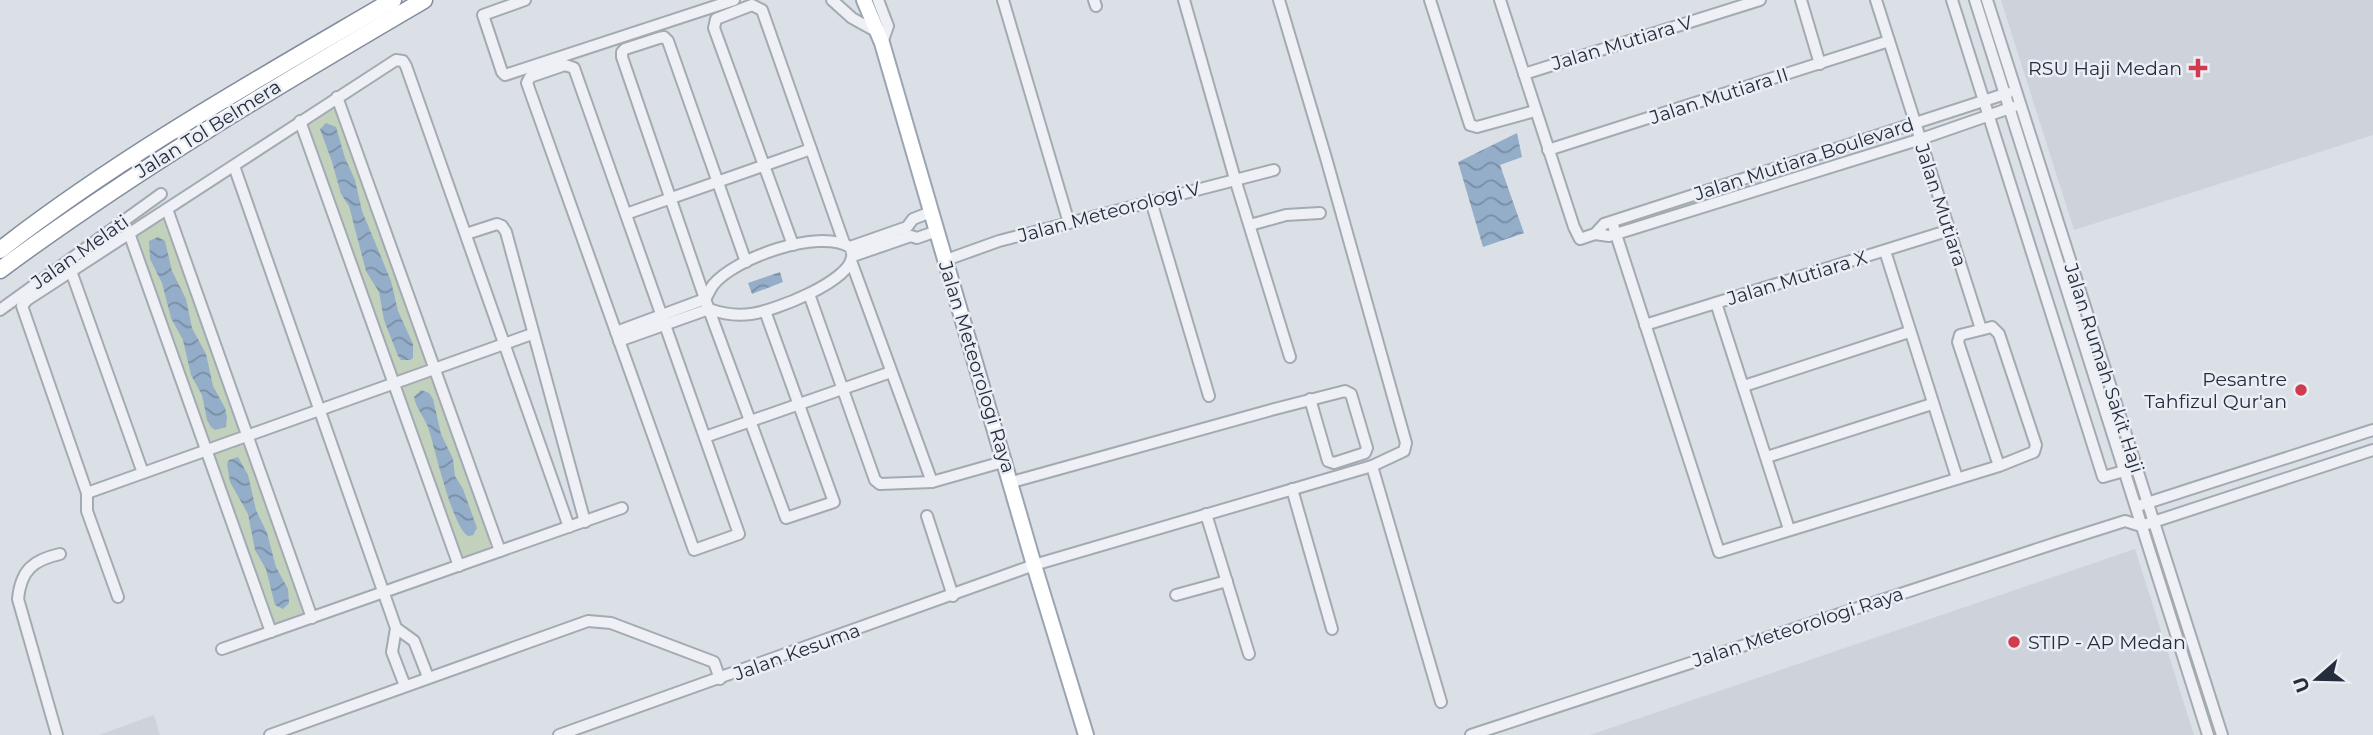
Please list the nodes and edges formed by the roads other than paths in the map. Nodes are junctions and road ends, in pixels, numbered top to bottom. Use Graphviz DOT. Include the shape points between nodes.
graph roads {
  1 [pos="393,0"];
  2 [pos="424,0"];
  3 [pos="525,0"];
  4 [pos="734,0"];
  5 [pos="832,0"];
  6 [pos="864,0"];
  7 [pos="878,0"];
  8 [pos="1003,0"];
  9 [pos="1184,0"];
  10 [pos="1279,0"];
  11 [pos="1430,0"];
  12 [pos="1760,0"];
  13 [pos="1801,0"];
  14 [pos="1877,0"];
  15 [pos="1952,0"];
  16 [pos="1975,0"];
  17 [pos="1987,0"];
  18 [pos="1504,1"];
  19 [pos="881,38"];
  20 [pos="1889,41"];
  21 [pos="1820,64"];
  22 [pos="1524,74"];
  23 [pos="2016,90"];
  24 [pos="2004,94"];
  25 [pos="337,97"];
  26 [pos="1984,100"];
  27 [pos="2020,104"];
  28 [pos="2009,108"];
  29 [pos="1535,111"];
  30 [pos="1989,116"];
  31 [pos="300,121"];
  32 [pos="1915,122"];
  33 [pos="1921,139"];
  34 [pos="811,149"];
  35 [pos="1548,150"];
  36 [pos="764,165"];
  37 [pos="234,166"];
  38 [pos="1275,170"];
  39 [pos="1234,179"];
  40 [pos="718,181"];
  41 [pos="161,194"];
  42 [pos="671,198"];
  43 [pos="1151,201"];
  44 [pos="167,209"];
  45 [pos="931,212"];
  46 [pos="1320,213"];
  47 [pos="626,214"];
  48 [pos="1612,222"];
  49 [pos="1069,223"];
  50 [pos="1250,225"];
  51 [pos="1950,230"];
  52 [pos="909,231"];
  53 [pos="937,231"];
  54 [pos="129,233"];
  55 [pos="466,234"];
  56 [pos="1595,234"];
  57 [pos="1616,234"];
  58 [pos="793,245"];
  59 [pos="0,250"];
  60 [pos="1885,251"];
  61 [pos="849,252"];
  62 [pos="946,260"];
  63 [pos="746,262"];
  64 [pos="0,270"];
  65 [pos="71,271"];
  66 [pos="809,294"];
  67 [pos="1716,303"];
  68 [pos="707,304"];
  69 [pos="0,310"];
  70 [pos="765,311"];
  71 [pos="664,320"];
  72 [pos="1645,326"];
  73 [pos="1981,329"];
  74 [pos="1909,332"];
  75 [pos="532,334"];
  76 [pos="617,336"];
  77 [pos="505,344"];
  78 [pos="1290,357"];
  79 [pos="435,369"];
  80 [pos="891,372"];
  81 [pos="394,384"];
  82 [pos="1744,386"];
  83 [pos="842,389"];
  84 [pos="1209,396"];
  85 [pos="1310,399"];
  86 [pos="1932,404"];
  87 [pos="799,405"];
  88 [pos="320,410"];
  89 [pos="751,421"];
  90 [pos="2373,430"];
  91 [pos="247,436"];
  92 [pos="705,437"];
  93 [pos="2373,450"];
  94 [pos="206,451"];
  95 [pos="1767,457"];
  96 [pos="1006,461"];
  97 [pos="1372,466"];
  98 [pos="1999,466"];
  99 [pos="2124,471"];
  100 [pos="144,473"];
  101 [pos="1956,478"];
  102 [pos="932,482"];
  103 [pos="1012,482"];
  104 [pos="1292,489"];
  105 [pos="87,493"];
  106 [pos="2148,503"];
  107 [pos="2135,507"];
  108 [pos="622,508"];
  109 [pos="1206,514"];
  110 [pos="927,516"];
  111 [pos="2125,521"];
  112 [pos="585,522"];
  113 [pos="2154,522"];
  114 [pos="2141,526"];
  115 [pos="569,527"];
  116 [pos="1789,529"];
  117 [pos="500,551"];
  118 [pos="60,554"];
  119 [pos="1034,565"];
  120 [pos="459,566"];
  121 [pos="1227,581"];
  122 [pos="384,592"];
  123 [pos="953,596"];
  124 [pos="1176,596"];
  125 [pos="118,597"];
  126 [pos="312,618"];
  127 [pos="396,628"];
  128 [pos="1332,629"];
  129 [pos="271,632"];
  130 [pos="222,649"];
  131 [pos="1249,654"];
  132 [pos="428,677"];
  133 [pos="720,679"];
  134 [pos="405,686"];
  135 [pos="1441,702"];
  136 [pos="57,735"];
  137 [pos="270,735"];
  138 [pos="559,735"];
  139 [pos="1086,735"];
  140 [pos="1471,735"];
  141 [pos="2208,735"];
  142 [pos="2222,735"];
  1 -- 59 [label="highway, Jalan Tol Belmera" via="172,132"];
  2 -- 64 [label="highway, Jalan Tol Belmera" via="189,140"];
  3 -- 4 [label="street" via="483,15 503,74"];
  5 -- 19 [label="street"];
  6 -- 19 [label="main road, Jalan Meteorologi Raya"];
  7 -- 19 [label="street" via="888,26"];
  8 -- 49 [label="street"];
  9 -- 39 [label="street"];
  10 -- 97 [label="street, Jalan Kesuma" via="1406,443 1401,453"];
  11 -- 29 [label="street" via="1470,125"];
  12 -- 22 [label="street, Jalan Mutiara V"];
  13 -- 21 [label="street"];
  14 -- 20 [label="street, Jalan Mutiara"];
  15 -- 26 [label="street"];
  16 -- 24 [label="street, Jalan Rumah Sakit Haji"];
  17 -- 23 [label="street, Jalan Rumah Sakit Haji"];
  18 -- 22 [label="street"];
  19 -- 45 [label="main road, Jalan Meteorologi Raya"];
  20 -- 21 [label="street, Jalan Mutiara II"];
  20 -- 32 [label="street, Jalan Mutiara"];
  21 -- 35 [label="street, Jalan Mutiara II"];
  22 -- 29 [label="street"];
  23 -- 24 [label="street, Jalan Mutiara Boulevard"];
  23 -- 27 [label="street, Jalan Rumah Sakit Haji"];
  24 -- 26 [label="street, Jalan Mutiara Boulevard"];
  24 -- 28 [label="street, Jalan Rumah Sakit Haji"];
  25 -- 31 [label="street"];
  25 -- 55 [label="street" via="388,64 403,61"];
  25 -- 79 [label="street"];
  26 -- 30 [label="street"];
  26 -- 32 [label="street, Jalan Mutiara Boulevard"];
  27 -- 28 [label="street, Jalan Mutiara Boulevard"];
  27 -- 106 [label="street, Jalan Rumah Sakit Haji"];
  28 -- 30 [label="street, Jalan Mutiara Boulevard"];
  28 -- 99 [label="street, Jalan Rumah Sakit Haji"];
  29 -- 35 [label="street"];
  30 -- 33 [label="street, Jalan Mutiara Boulevard"];
  30 -- 99 [label="street" via="2103,477"];
  31 -- 37 [label="street"];
  31 -- 81 [label="street"];
  32 -- 33 [label="street, Jalan Mutiara"];
  32 -- 48 [label="street, Jalan Mutiara Boulevard"];
  33 -- 51 [label="street, Jalan Mutiara"];
  33 -- 57 [label="street, Jalan Mutiara Boulevard"];
  34 -- 36 [label="street"];
  34 -- 36 [label="street" via="762,10 752,5 716,19 714,28"];
  34 -- 61 [label="street"];
  35 -- 56 [label="street, Jalan Mutiara Boulevard" via="1577,237"];
  36 -- 40 [label="street"];
  36 -- 58 [label="street"];
  37 -- 44 [label="street"];
  37 -- 88 [label="street"];
  38 -- 39 [label="street, Jalan Meteorologi V"];
  39 -- 43 [label="street, Jalan Meteorologi V"];
  39 -- 50 [label="street"];
  40 -- 42 [label="street"];
  40 -- 42 [label="street" via="668,41 664,37 625,49 622,57"];
  40 -- 63 [label="street"];
  41 -- 69 [label="street, Jalan Melati"];
  42 -- 47 [label="street"];
  42 -- 68 [label="street"];
  43 -- 49 [label="street, Jalan Meteorologi V"];
  43 -- 84 [label="street"];
  44 -- 54 [label="street"];
  44 -- 91 [label="street"];
  45 -- 52 [label="street" via="913,219"];
  45 -- 53 [label="main road, Jalan Meteorologi Raya"];
  46 -- 50 [label="street" via="1286,215"];
  47 -- 71 [label="street"];
  47 -- 76 [label="street" via="574,68 565,65 530,77 527,83"];
  48 -- 56 [label="street, Jalan Mutiara Boulevard"];
  48 -- 57 [label="street"];
  49 -- 62 [label="street, Jalan Meteorologi V" via="999,240"];
  50 -- 78 [label="street"];
  51 -- 60 [label="street, Jalan Mutiara X"];
  51 -- 73 [label="street, Jalan Mutiara"];
  52 -- 53 [label="street" via="917,238"];
  52 -- 61 [label="street"];
  53 -- 62 [label="main road, Jalan Meteorologi Raya"];
  54 -- 65 [label="street"];
  54 -- 94 [label="street"];
  55 -- 75 [label="street" via="502,226"];
  55 -- 77 [label="street"];
  56 -- 57 [label="street, Jalan Mutiara Boulevard"];
  57 -- 72 [label="street"];
  58 -- 61 [label="street" via="819,242"];
  58 -- 63 [label="street"];
  60 -- 67 [label="street, Jalan Mutiara X"];
  60 -- 74 [label="street"];
  61 -- 66 [label="street" via="833,281"];
  61 -- 80 [label="street"];
  62 -- 96 [label="main road, Jalan Meteorologi Raya"];
  63 -- 68 [label="street" via="712,286"];
  65 -- 100 [label="street"];
  65 -- 105 [label="street" via="22,306"];
  66 -- 70 [label="street"];
  66 -- 83 [label="street"];
  67 -- 72 [label="street, Jalan Mutiara X"];
  67 -- 82 [label="street"];
  68 -- 70 [label="street" via="734,315"];
  68 -- 71 [label="street"];
  68 -- 89 [label="street"];
  70 -- 87 [label="street"];
  71 -- 76 [label="street"];
  71 -- 92 [label="street"];
  72 -- 116 [label="street" via="1718,551"];
  73 -- 98 [label="street" via="1961,335 1958,342"];
  73 -- 98 [label="street" via="1997,331 2036,445 2034,452"];
  74 -- 82 [label="street"];
  74 -- 86 [label="street"];
  75 -- 77 [label="street"];
  75 -- 112 [label="street"];
  76 -- 92 [label="street" via="694,550 739,534"];
  77 -- 79 [label="street"];
  77 -- 115 [label="street"];
  79 -- 81 [label="street"];
  79 -- 117 [label="street"];
  80 -- 83 [label="street"];
  80 -- 102 [label="street"];
  81 -- 88 [label="street"];
  81 -- 120 [label="street"];
  82 -- 95 [label="street"];
  83 -- 87 [label="street"];
  83 -- 102 [label="street" via="874,480 887,485"];
  85 -- 85 [label="street" via="1350,392 1365,453 1328,461"];
  85 -- 103 [label="street"];
  86 -- 95 [label="street"];
  86 -- 101 [label="street"];
  87 -- 89 [label="street"];
  87 -- 89 [label="street" via="834,502 786,518"];
  88 -- 91 [label="street"];
  88 -- 122 [label="street"];
  89 -- 92 [label="street"];
  90 -- 106 [label="street"];
  91 -- 94 [label="street"];
  91 -- 126 [label="street"];
  93 -- 113 [label="street"];
  94 -- 100 [label="street"];
  94 -- 129 [label="street"];
  95 -- 116 [label="street"];
  96 -- 102 [label="street"];
  96 -- 103 [label="main road, Jalan Meteorologi Raya"];
  97 -- 104 [label="street, Jalan Kesuma"];
  97 -- 135 [label="street"];
  98 -- 101 [label="street"];
  99 -- 107 [label="street, Jalan Rumah Sakit Haji"];
  100 -- 105 [label="street"];
  101 -- 116 [label="street"];
  103 -- 119 [label="main road, Jalan Meteorologi Raya"];
  104 -- 109 [label="street, Jalan Kesuma"];
  104 -- 128 [label="street"];
  105 -- 125 [label="street" via="88,511"];
  106 -- 107 [label="street"];
  106 -- 113 [label="street, Jalan Rumah Sakit Haji"];
  107 -- 111 [label="street"];
  107 -- 114 [label="street, Jalan Rumah Sakit Haji"];
  108 -- 112 [label="street"];
  109 -- 119 [label="street, Jalan Kesuma"];
  109 -- 121 [label="street"];
  110 -- 123 [label="street"];
  111 -- 114 [label="street"];
  111 -- 140 [label="street, Jalan Meteorologi Raya"];
  112 -- 115 [label="street"];
  113 -- 114 [label="street"];
  113 -- 142 [label="street, Jalan Rumah Sakit Haji"];
  114 -- 141 [label="street, Jalan Rumah Sakit Haji"];
  115 -- 117 [label="street"];
  117 -- 120 [label="street"];
  118 -- 136 [label="street" via="37,560 22,580 18,599"];
  119 -- 123 [label="street, Jalan Kesuma"];
  119 -- 139 [label="main road, Jalan Meteorologi Raya"];
  120 -- 122 [label="street"];
  121 -- 124 [label="street"];
  121 -- 131 [label="street"];
  122 -- 126 [label="street"];
  122 -- 127 [label="street"];
  123 -- 133 [label="street, Jalan Kesuma"];
  126 -- 129 [label="street"];
  127 -- 132 [label="street" via="414,641"];
  127 -- 134 [label="street" via="392,652"];
  129 -- 130 [label="street"];
  132 -- 133 [label="street" via="588,621 601,621 715,662"];
  132 -- 134 [label="street"];
  133 -- 138 [label="street, Jalan Kesuma"];
  134 -- 137 [label="street"];
}
